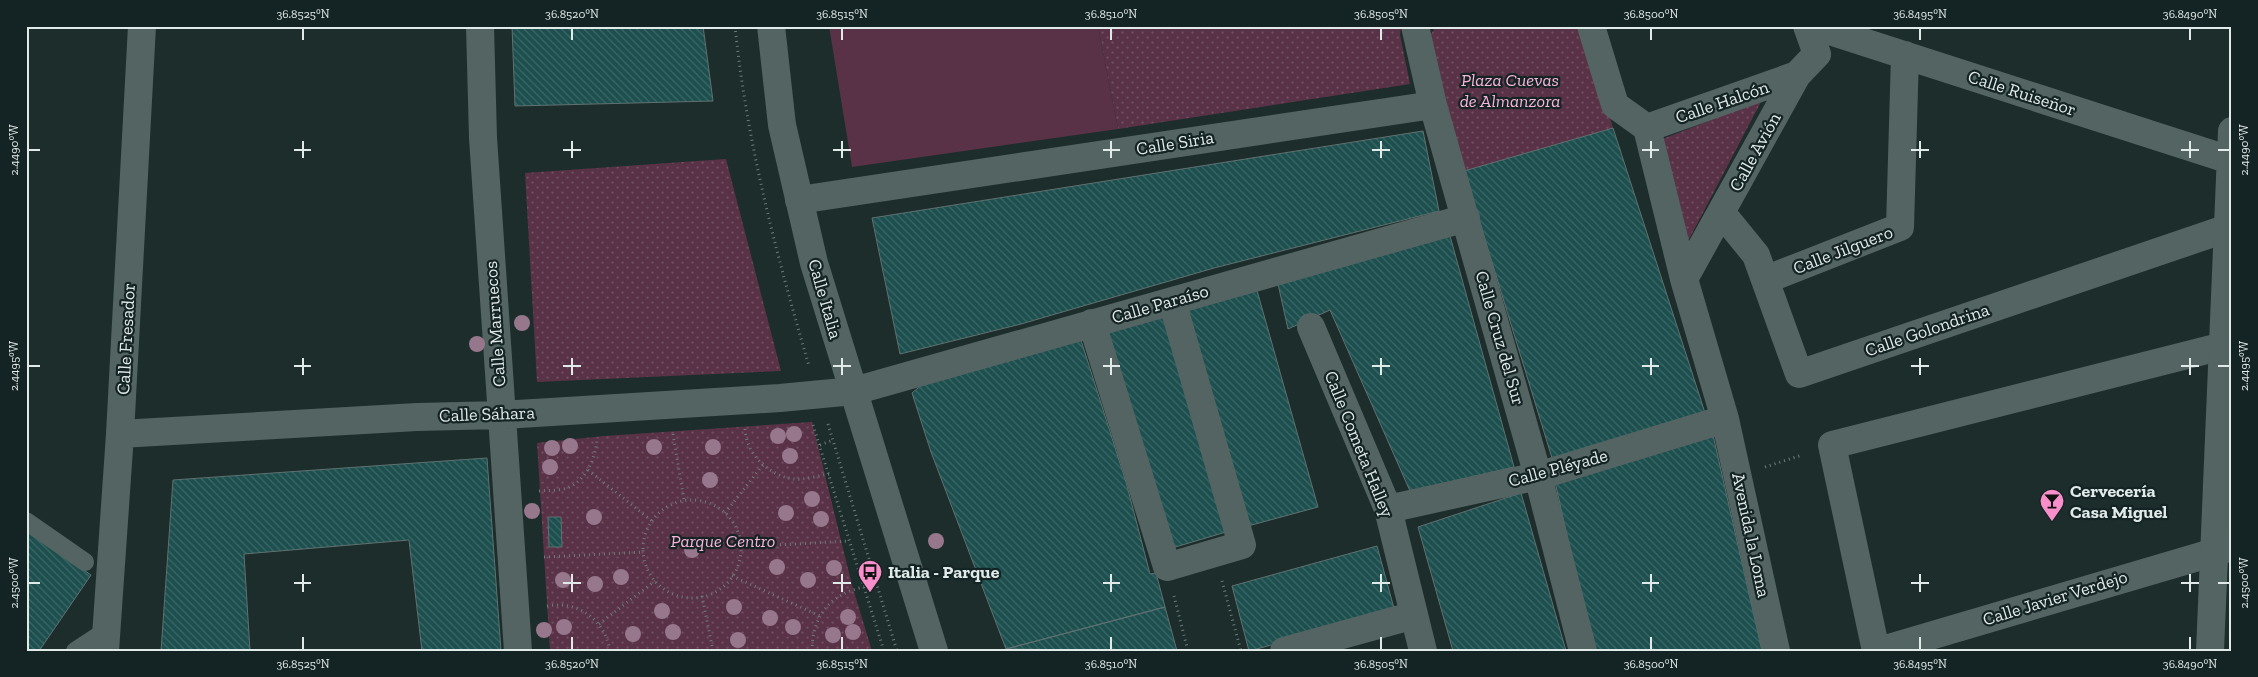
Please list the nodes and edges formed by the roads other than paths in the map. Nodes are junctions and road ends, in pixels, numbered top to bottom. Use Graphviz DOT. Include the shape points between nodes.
graph roads {
  1 [pos="142,26"];
  2 [pos="480,26"];
  3 [pos="771,26"];
  4 [pos="1416,26"];
  5 [pos="1591,26"];
  6 [pos="1807,26"];
  7 [pos="1814,26"];
  8 [pos="1905,55"];
  9 [pos="1797,75"];
  10 [pos="1433,105"];
  11 [pos="1647,128"];
  12 [pos="2232,131"];
  13 [pos="2230,160"];
  14 [pos="799,200"];
  15 [pos="1721,212"];
  16 [pos="1466,218"];
  17 [pos="2228,228"];
  18 [pos="1684,279"];
  19 [pos="1765,280"];
  20 [pos="1172,301"];
  21 [pos="2228,315"];
  22 [pos="1092,324"];
  23 [pos="1311,327"];
  24 [pos="2223,346"];
  25 [pos="854,391"];
  26 [pos="502,415"];
  27 [pos="1725,419"];
  28 [pos="120,434"];
  29 [pos="1538,476"];
  30 [pos="1388,509"];
  31 [pos="26,521"];
  32 [pos="2224,549"];
  33 [pos="85,562"];
  34 [pos="1400,619"];
  35 [pos="106,640"];
  36 [pos="75,651"];
  37 [pos="518,651"];
  38 [pos="934,651"];
  39 [pos="1284,651"];
  40 [pos="1423,651"];
  41 [pos="1583,651"];
  42 [pos="1776,651"];
  43 [pos="1878,651"];
  44 [pos="2210,651"];
  1 -- 28 [label="street, Calle Fresador"];
  2 -- 26 [label="street, Calle Marruecos" via="483,138"];
  3 -- 14 [label="street, Calle Italia" via="782,124"];
  4 -- 10 [label="street, Calle Cruz del Sur"];
  5 -- 11 [label="street" via="1615,105"];
  6 -- 9 [label="street, Calle Avión" via="1817,54"];
  7 -- 8 [label="street, Calle Ruiseñor"];
  8 -- 13 [label="street, Calle Ruiseñor"];
  8 -- 19 [label="street, Calle Jilguero" via="1900,227"];
  9 -- 11 [label="street, Calle Halcón"];
  9 -- 15 [label="street, Calle Avión"];
  10 -- 14 [label="street, Calle Siria"];
  10 -- 16 [label="street, Calle Cruz del Sur"];
  11 -- 18 [label="street"];
  12 -- 13 [label="street"];
  13 -- 17 [label="street"];
  14 -- 25 [label="street, Calle Italia" via="814,263"];
  15 -- 18 [label="street, Calle Avión"];
  15 -- 19 [label="street, Calle Golondrina" via="1756,255"];
  16 -- 20 [label="street, Calle Paraíso"];
  16 -- 29 [label="street, Calle Cruz del Sur"];
  17 -- 19 [label="street, Calle Golondrina" via="1800,374"];
  17 -- 21 [label="street"];
  18 -- 27 [label="street"];
  20 -- 22 [label="street, Calle Paraíso"];
  20 -- 22 [label="street" via="1242,545 1176,564 1167,566"];
  21 -- 24 [label="street"];
  22 -- 25 [label="street, Calle Paraíso"];
  23 -- 30 [label="street, Calle Cometa Halley"];
  24 -- 32 [label="street"];
  24 -- 43 [label="street" via="1832,445"];
  25 -- 26 [label="street, Calle Sáhara"];
  25 -- 38 [label="street, Calle Italia"];
  26 -- 28 [label="street, Calle Sáhara"];
  26 -- 37 [label="street, Calle Marruecos"];
  27 -- 29 [label="street, Calle Pléyade"];
  27 -- 42 [label="street, Avenida la Loma"];
  28 -- 35 [label="street, Calle Fresador"];
  29 -- 30 [label="street, Calle Pléyade"];
  29 -- 41 [label="street, Calle Cruz del Sur"];
  30 -- 40 [label="street, Calle Cometa Halley"];
  31 -- 33 [label="lane"];
  32 -- 43 [label="street, Calle Javier Verdejo"];
  32 -- 44 [label="street"];
  34 -- 39 [label="street"];
  35 -- 36 [label="lane"];
}
